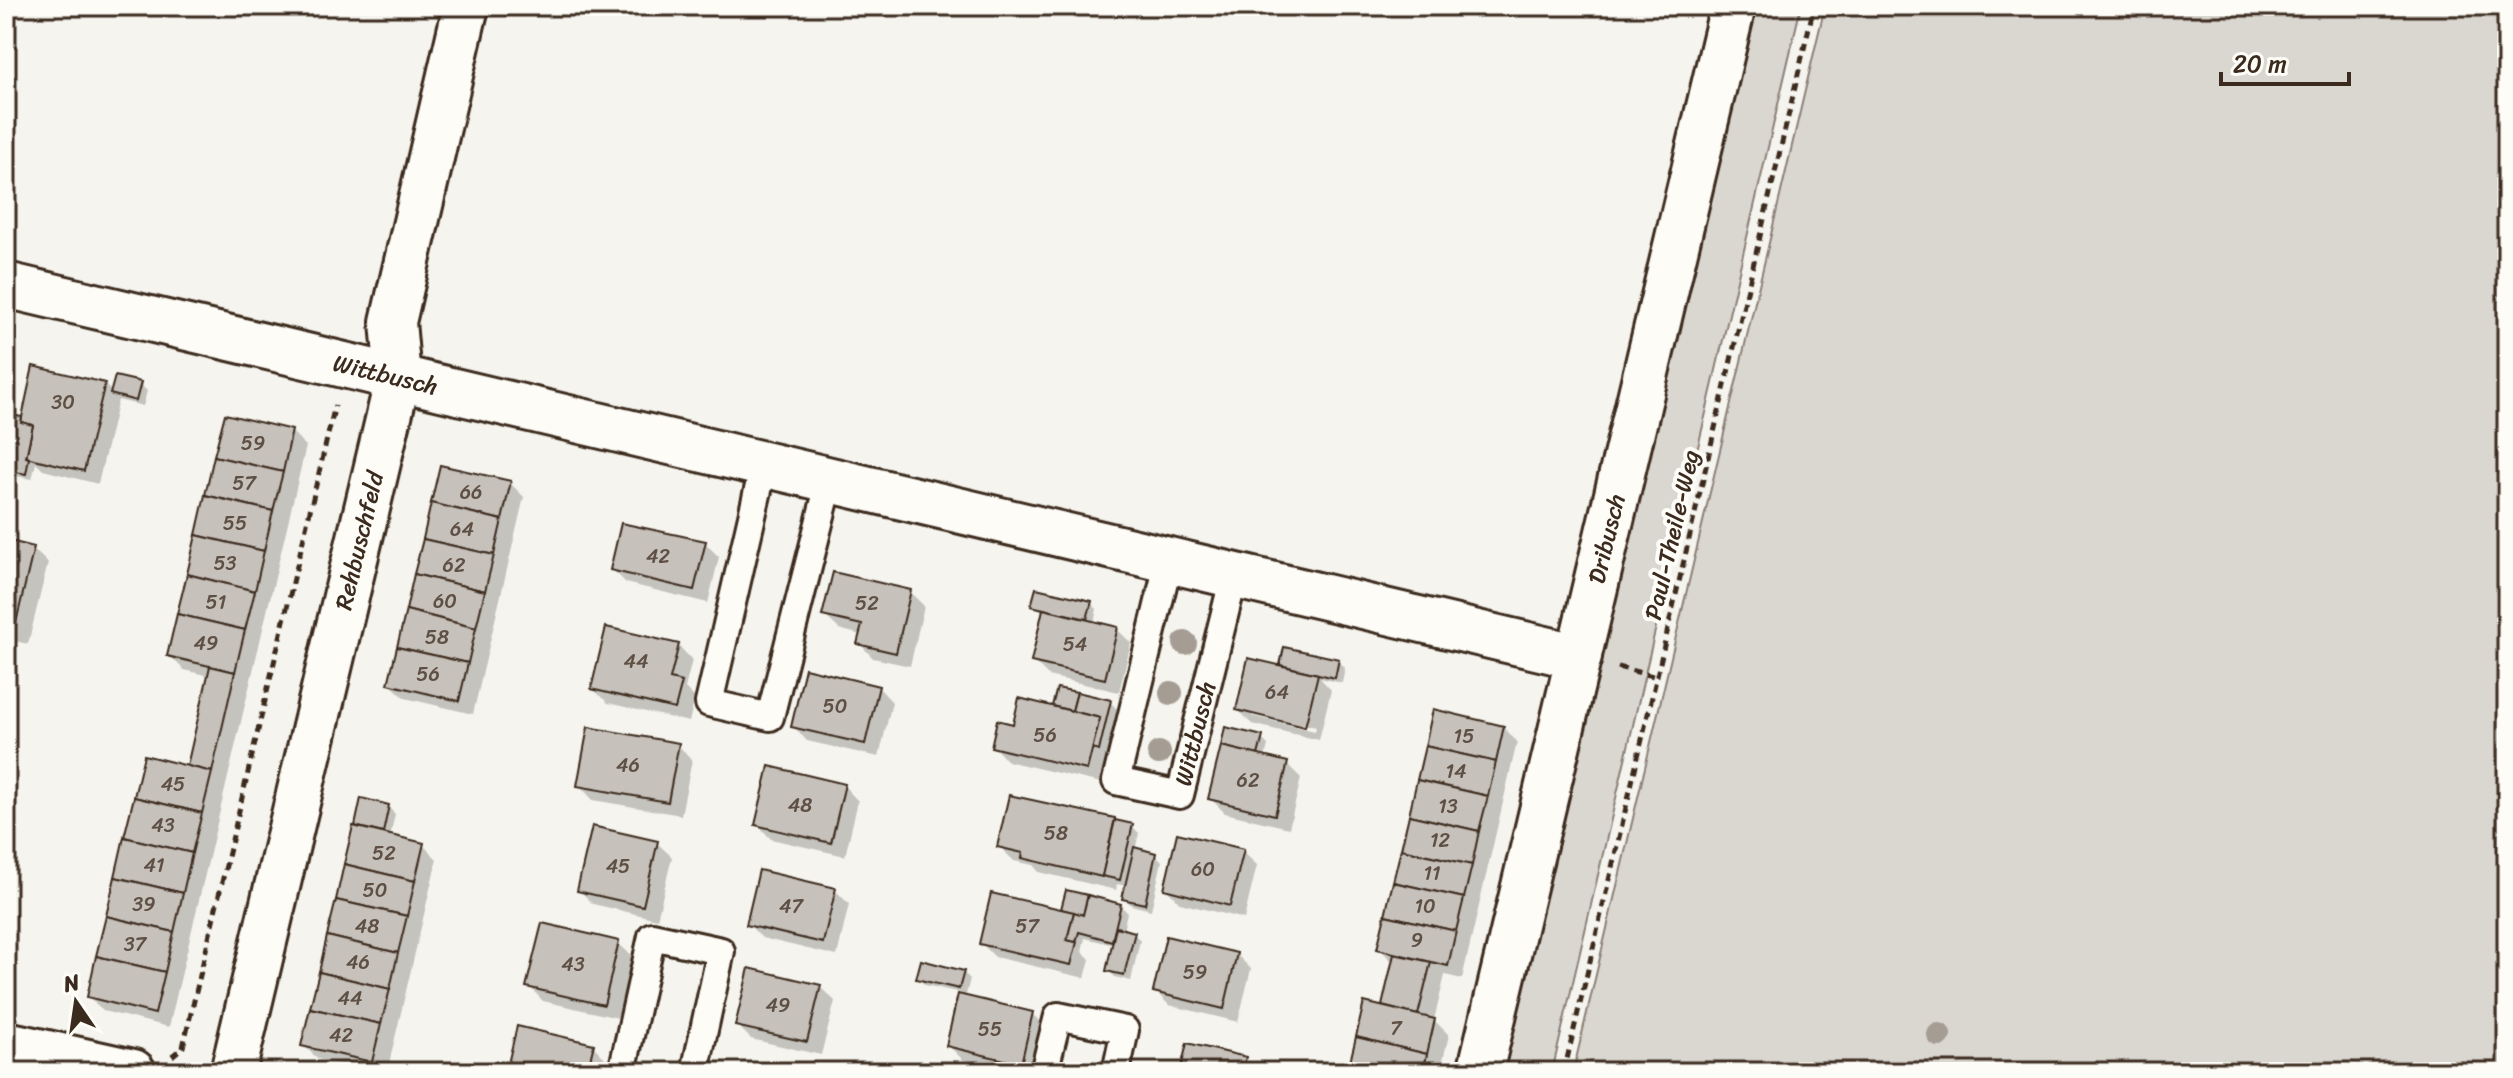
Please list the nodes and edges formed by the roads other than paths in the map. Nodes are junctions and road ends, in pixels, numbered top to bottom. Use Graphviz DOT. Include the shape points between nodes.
graph roads {
  1 [pos="466,6"];
  2 [pos="1733,6"];
  3 [pos="6,285"];
  4 [pos="398,378"];
  5 [pos="764,464"];
  6 [pos="830,480"];
  7 [pos="1169,560"];
  8 [pos="1234,576"];
  9 [pos="1579,657"];
  10 [pos="6,1044"];
  11 [pos="148,1068"];
  12 [pos="233,1072"];
  13 [pos="622,1072"];
  14 [pos="695,1072"];
  15 [pos="1044,1072"];
  16 [pos="1116,1072"];
  17 [pos="1480,1072"];
  1 -- 4 [label="street, Rehbuschfeld" via="393,322"];
  2 -- 9 [label="street, Dribusch"];
  3 -- 4 [label="street, Wittbusch"];
  4 -- 5 [label="street, Wittbusch"];
  4 -- 12 [label="street, Rehbuschfeld"];
  5 -- 6 [label="street, Wittbusch"];
  5 -- 6 [label="lane" via="709,703 770,717"];
  6 -- 7 [label="street, Wittbusch"];
  7 -- 8 [label="street, Wittbusch"];
  7 -- 8 [label="lane, Wittbusch" via="1116,781 1180,795"];
  8 -- 9 [label="street, Wittbusch"];
  9 -- 17 [label="street, Dribusch"];
  10 -- 11 [label="street"];
  13 -- 14 [label="lane" via="652,936 721,951"];
  15 -- 16 [label="lane" via="1058,1016 1125,1030"];
}
